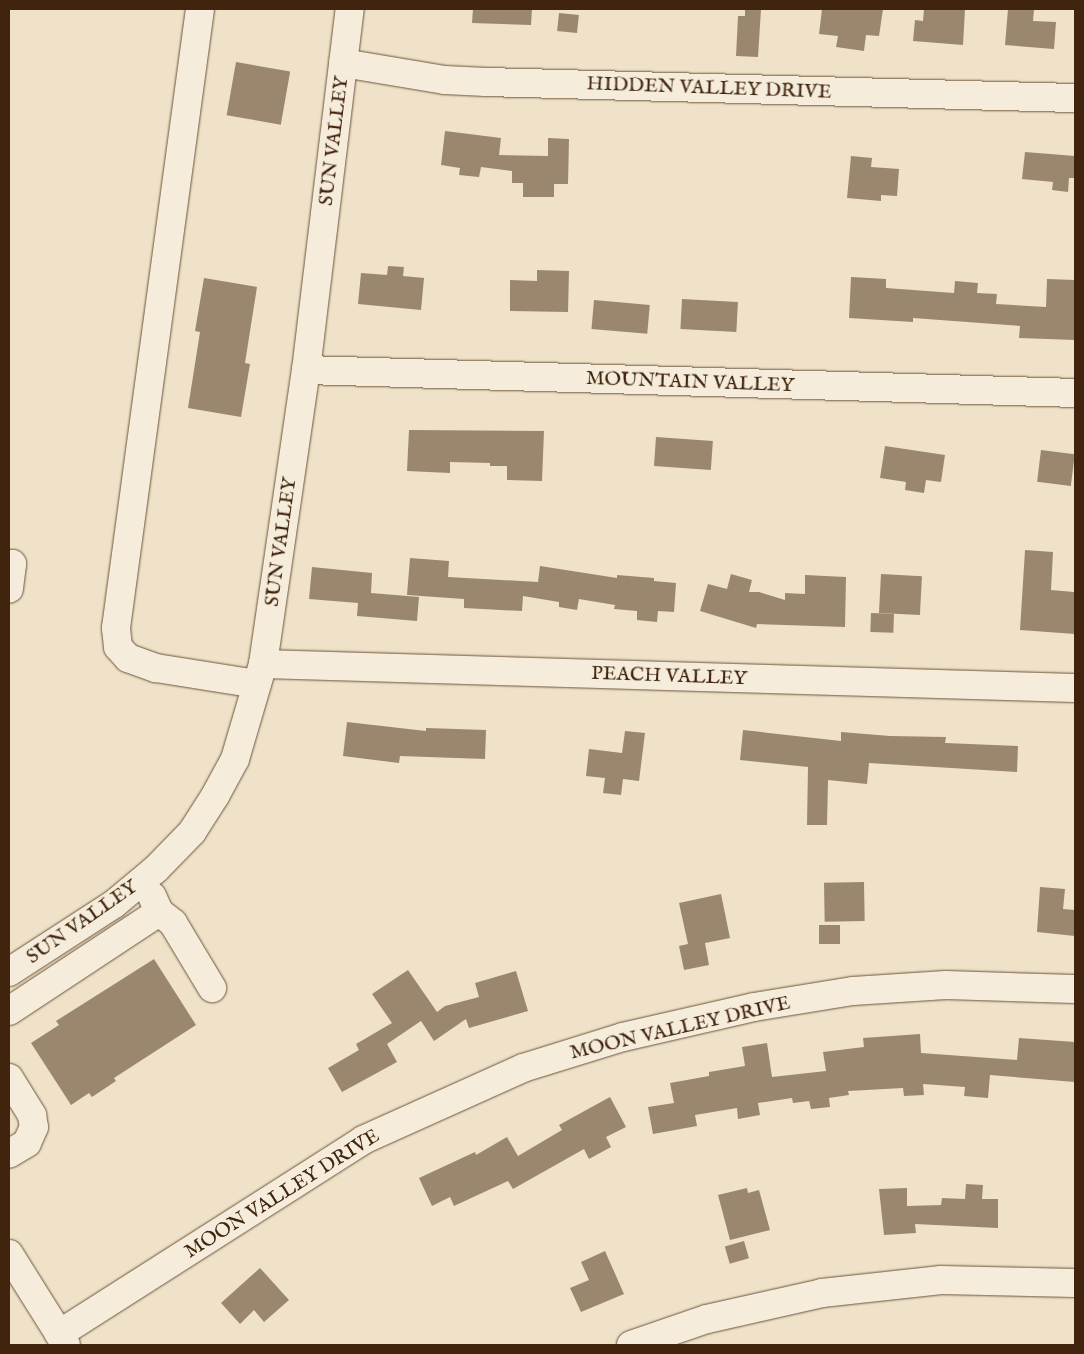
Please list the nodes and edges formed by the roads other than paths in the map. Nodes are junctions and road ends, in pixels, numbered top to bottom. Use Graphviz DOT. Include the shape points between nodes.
graph roads {
  1 [pos="200,9"];
  2 [pos="350,9"];
  3 [pos="344,63"];
  4 [pos="1075,98"];
  5 [pos="306,370"];
  6 [pos="1075,393"];
  7 [pos="9,564"];
  8 [pos="9,589"];
  9 [pos="260,674"];
  10 [pos="1075,688"];
  11 [pos="142,881"];
  12 [pos="159,912"];
  13 [pos="9,972"];
  14 [pos="212,988"];
  15 [pos="1075,989"];
  16 [pos="9,1012"];
  17 [pos="9,1078"];
  18 [pos="9,1154"];
  19 [pos="9,1254"];
  20 [pos="1075,1284"];
  21 [pos="62,1340"];
  22 [pos="631,1345"];
  1 -- 9 [label="street, PEACH VALLEY" via="116,628 118,647 128,658 156,668"];
  2 -- 3 [label="street, SUN VALLEY"];
  3 -- 4 [label="street, HIDDEN VALLEY DRIVE" via="445,80 486,82"];
  3 -- 5 [label="street, SUN VALLEY"];
  5 -- 6 [label="street, MOUNTAIN VALLEY"];
  5 -- 9 [label="street, SUN VALLEY"];
  7 -- 8 [label="street" via="12,564"];
  9 -- 10 [label="street, PEACH VALLEY"];
  9 -- 11 [label="street, SUN VALLEY" via="235,759 215,796 192,832"];
  11 -- 12 [label="street"];
  11 -- 13 [label="street, SUN VALLEY" via="114,904"];
  12 -- 14 [label="street" via="173,923"];
  12 -- 16 [label="street"];
  15 -- 21 [label="street, MOON VALLEY DRIVE" via="946,985 853,991 754,1007 632,1035 523,1068 363,1140"];
  17 -- 18 [label="street" via="32,1115 34,1127 27,1143"];
  19 -- 21 [label="street"];
  20 -- 22 [label="street" via="941,1280 822,1293 707,1319"];
}
